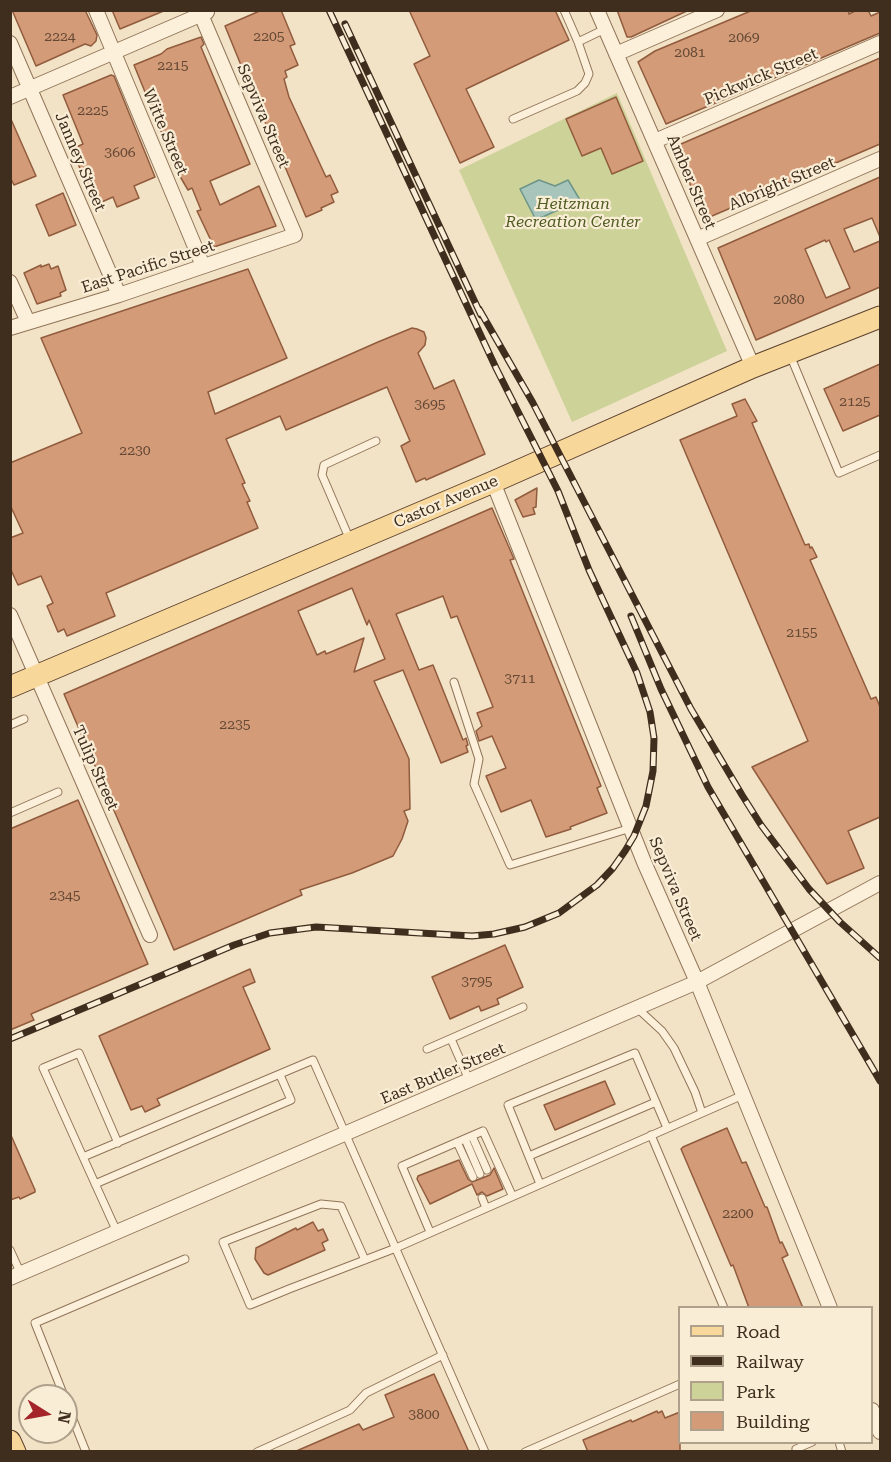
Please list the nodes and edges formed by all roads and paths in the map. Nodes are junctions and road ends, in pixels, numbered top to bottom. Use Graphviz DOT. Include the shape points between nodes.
graph roads {
  1 [pos="96,10"];
  2 [pos="564,10"];
  3 [pos="597,10"];
  4 [pos="717,10"];
  5 [pos="203,12"];
  6 [pos="605,29"];
  7 [pos="578,42"];
  8 [pos="10,43"];
  9 [pos="880,43"];
  10 [pos="114,53"];
  11 [pos="616,54"];
  12 [pos="30,88"];
  13 [pos="10,97"];
  14 [pos="513,119"];
  15 [pos="655,141"];
  16 [pos="880,159"];
  17 [pos="296,235"];
  18 [pos="697,239"];
  19 [pos="203,266"];
  20 [pos="10,282"];
  21 [pos="119,295"];
  22 [pos="880,317"];
  23 [pos="27,322"];
  24 [pos="10,328"];
  25 [pos="789,353"];
  26 [pos="753,368"];
  27 [pos="376,441"];
  28 [pos="880,455"];
  29 [pos="493,482"];
  30 [pos="351,542"];
  31 [pos="10,615"];
  32 [pos="36,676"];
  33 [pos="454,682"];
  34 [pos="12,683"];
  35 [pos="24,719"];
  36 [pos="10,725"];
  37 [pos="58,792"];
  38 [pos="10,813"];
  39 [pos="631,828"];
  40 [pos="880,883"];
  41 [pos="150,934"];
  42 [pos="697,982"];
  43 [pos="523,1007"];
  44 [pos="637,1008"];
  45 [pos="451,1038"];
  46 [pos="427,1049"];
  47 [pos="280,1075"];
  48 [pos="469,1080"];
  49 [pos="743,1095"];
  50 [pos="656,1102"];
  51 [pos="702,1113"];
  52 [pos="667,1128"];
  53 [pos="346,1133"];
  54 [pos="651,1136"];
  55 [pos="469,1137"];
  56 [pos="457,1142"];
  57 [pos="118,1143"];
  58 [pos="529,1156"];
  59 [pos="83,1157"];
  60 [pos="95,1184"];
  61 [pos="540,1184"];
  62 [pos="512,1195"];
  63 [pos="493,1205"];
  64 [pos="117,1232"];
  65 [pos="430,1232"];
  66 [pos="396,1248"];
  67 [pos="10,1250"];
  68 [pos="185,1259"];
  69 [pos="365,1260"];
  70 [pos="16,1276"];
  71 [pos="723,1306"];
  72 [pos="829,1306"];
  73 [pos="443,1355"];
  74 [pos="59,1384"];
  75 [pos="678,1385"];
  76 [pos="873,1413"];
  77 [pos="78,1432"];
  78 [pos="880,1432"];
  79 [pos="10,1441"];
  80 [pos="809,1444"];
  81 [pos="15,1452"];
  82 [pos="86,1452"];
  83 [pos="257,1452"];
  84 [pos="485,1452"];
  85 [pos="525,1452"];
  86 [pos="797,1452"];
  1 -- 10 [label="street, Witte Street"];
  2 -- 7 [label="lane"];
  3 -- 6 [label="street, Amber Street"];
  4 -- 11 [label="street"];
  5 -- 10 [label="street"];
  5 -- 17 [label="street, Sepviva Street"];
  6 -- 7 [label="lane"];
  6 -- 11 [label="street, Amber Street"];
  7 -- 14 [label="lane" via="589,74 585,83 577,91"];
  8 -- 12 [label="street, Janney Street"];
  9 -- 15 [label="street, Pickwick Street"];
  10 -- 12 [label="street"];
  10 -- 19 [label="street, Witte Street"];
  11 -- 15 [label="street, Amber Street"];
  12 -- 13 [label="street"];
  12 -- 21 [label="street, Janney Street"];
  15 -- 18 [label="street, Amber Street"];
  16 -- 18 [label="street, Albright Street"];
  17 -- 19 [label="street, East Pacific Street"];
  18 -- 26 [label="street, Amber Street"];
  19 -- 21 [label="street, East Pacific Street"];
  20 -- 23 [label="street"];
  21 -- 23 [label="street, East Pacific Street"];
  22 -- 25 [label="main road, Castor Avenue"];
  23 -- 24 [label="street, East Pacific Street"];
  25 -- 26 [label="main road, Castor Avenue"];
  25 -- 28 [label="lane" via="839,473"];
  26 -- 29 [label="main road, Castor Avenue"];
  27 -- 30 [label="lane" via="324,465 322,475"];
  29 -- 30 [label="main road, Castor Avenue"];
  29 -- 39 [label="street, Sepviva Street"];
  30 -- 32 [label="main road, Castor Avenue"];
  31 -- 32 [label="street, Tulip Street"];
  32 -- 34 [label="main road, Castor Avenue"];
  32 -- 41 [label="street, Tulip Street"];
  33 -- 39 [label="lane" via="479,759 474,784 510,865"];
  35 -- 36 [label="lane"];
  37 -- 38 [label="lane"];
  39 -- 42 [label="street, Sepviva Street"];
  40 -- 42 [label="street, East Butler Street"];
  42 -- 44 [label="street, East Butler Street"];
  42 -- 49 [label="street, Sepviva Street"];
  43 -- 45 [label="lane"];
  44 -- 48 [label="street, East Butler Street"];
  44 -- 51 [label="lane" via="674,1048"];
  45 -- 46 [label="lane"];
  45 -- 48 [label="lane"];
  47 -- 53 [label="lane" via="313,1060"];
  47 -- 57 [label="lane"];
  47 -- 60 [label="lane" via="291,1100"];
  48 -- 53 [label="street, East Butler Street"];
  49 -- 51 [label="lane"];
  49 -- 72 [label="street, Sepviva Street"];
  50 -- 52 [label="lane"];
  50 -- 58 [label="lane"];
  50 -- 58 [label="lane" via="635,1053 508,1105"];
  51 -- 52 [label="lane"];
  52 -- 54 [label="lane"];
  53 -- 64 [label="street, East Butler Street"];
  53 -- 66 [label="lane"];
  54 -- 61 [label="lane"];
  54 -- 71 [label="lane"];
  55 -- 56 [label="lane"];
  55 -- 56 [label="lane" via="480,1174"];
  55 -- 62 [label="lane" via="483,1131"];
  56 -- 65 [label="lane" via="402,1166"];
  57 -- 59 [label="lane"];
  57 -- 59 [label="lane" via="78,1053 44,1068"];
  58 -- 61 [label="lane"];
  59 -- 60 [label="lane"];
  60 -- 64 [label="lane"];
  61 -- 62 [label="lane"];
  62 -- 63 [label="lane"];
  63 -- 63 [label="lane" via="489,1195"];
  63 -- 65 [label="lane"];
  64 -- 70 [label="street, East Butler Street"];
  65 -- 66 [label="lane"];
  66 -- 69 [label="lane"];
  66 -- 73 [label="lane"];
  67 -- 70 [label="lane"];
  68 -- 74 [label="lane" via="35,1323"];
  69 -- 69 [label="lane" via="250,1305 223,1242 321,1204 341,1206"];
  73 -- 83 [label="lane" via="366,1393 350,1410"];
  73 -- 84 [label="lane"];
  75 -- 85 [label="lane"];
  76 -- 78 [label="street"];
  77 -- 82 [label="lane"];
  79 -- 81 [label="main road"];
  80 -- 86 [label="lane" via="796,1449"];
}
